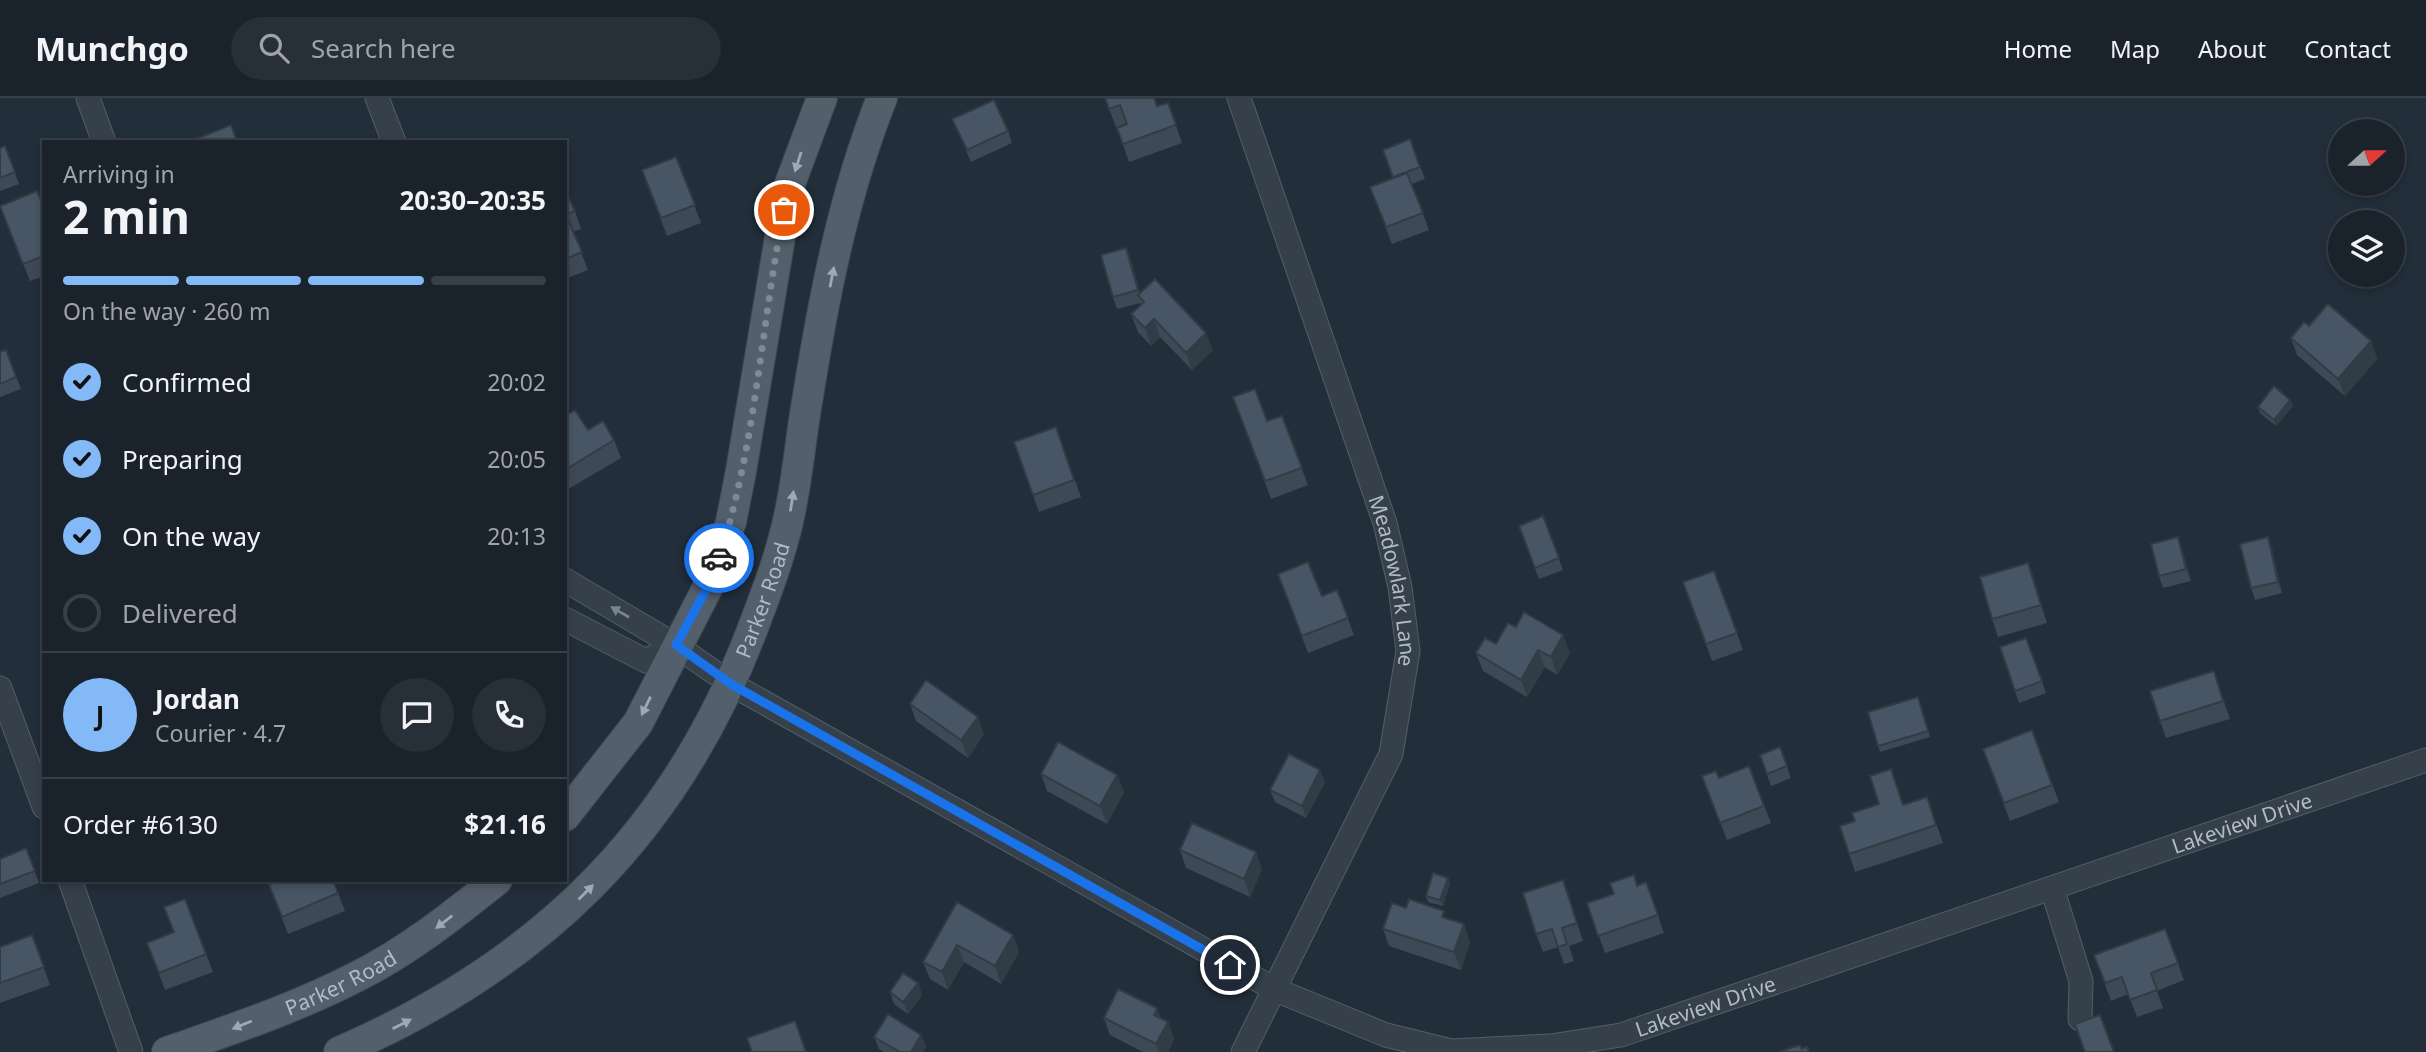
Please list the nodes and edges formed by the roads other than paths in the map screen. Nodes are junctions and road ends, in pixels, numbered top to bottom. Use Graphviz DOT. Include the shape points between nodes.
graph roads {
  1 [pos="88,98"];
  2 [pos="377,98"];
  3 [pos="822,98"];
  4 [pos="882,98"];
  5 [pos="1239,98"];
  6 [pos="103,140"];
  7 [pos="393,140"];
  8 [pos="567,581"];
  9 [pos="567,620"];
  10 [pos="676,645"];
  11 [pos="731,684"];
  12 [pos="0,688"];
  13 [pos="2426,760"];
  14 [pos="42,802"];
  15 [pos="567,813"];
  16 [pos="71,882"];
  17 [pos="494,882"];
  18 [pos="2052,888"];
  19 [pos="1276,989"];
  20 [pos="2080,1019"];
  21 [pos="1452,1051"];
  22 [pos="131,1052"];
  23 [pos="167,1052"];
  24 [pos="340,1052"];
  25 [pos="1243,1052"];
  1 -- 6 [label="street"];
  2 -- 7 [label="street"];
  3 -- 10 [label="main road, one-way" via="788,189 731,522 712,579"];
  11 -- 4 [label="main road, Parker Road, one-way" via="790,513 808,394 849,191"];
  5 -- 19 [label="street, Meadowlark Lane" via="1385,523 1408,651 1391,754"];
  10 -- 8 [label="street, Lakeview Drive, one-way"];
  9 -- 10 [label="street" via="646,662"];
  10 -- 11 [label="street, Lakeview Drive"];
  10 -- 15 [label="main road, one-way" via="638,723"];
  11 -- 19 [label="street, Lakeview Drive"];
  24 -- 11 [label="main road, Parker Road, one-way" via="437,1004 541,934 570,908 611,868 655,813"];
  12 -- 14 [label="street"];
  13 -- 18 [label="street, Lakeview Drive"];
  16 -- 22 [label="street"];
  17 -- 23 [label="main road, Parker Road, one-way" via="430,933 356,977"];
  18 -- 20 [label="street" via="2081,981"];
  18 -- 21 [label="street, Lakeview Drive" via="1622,1035 1552,1046"];
  19 -- 21 [label="street, Lakeview Drive" via="1386,1035"];
  19 -- 25 [label="street, Meadowlark Lane"];
}
